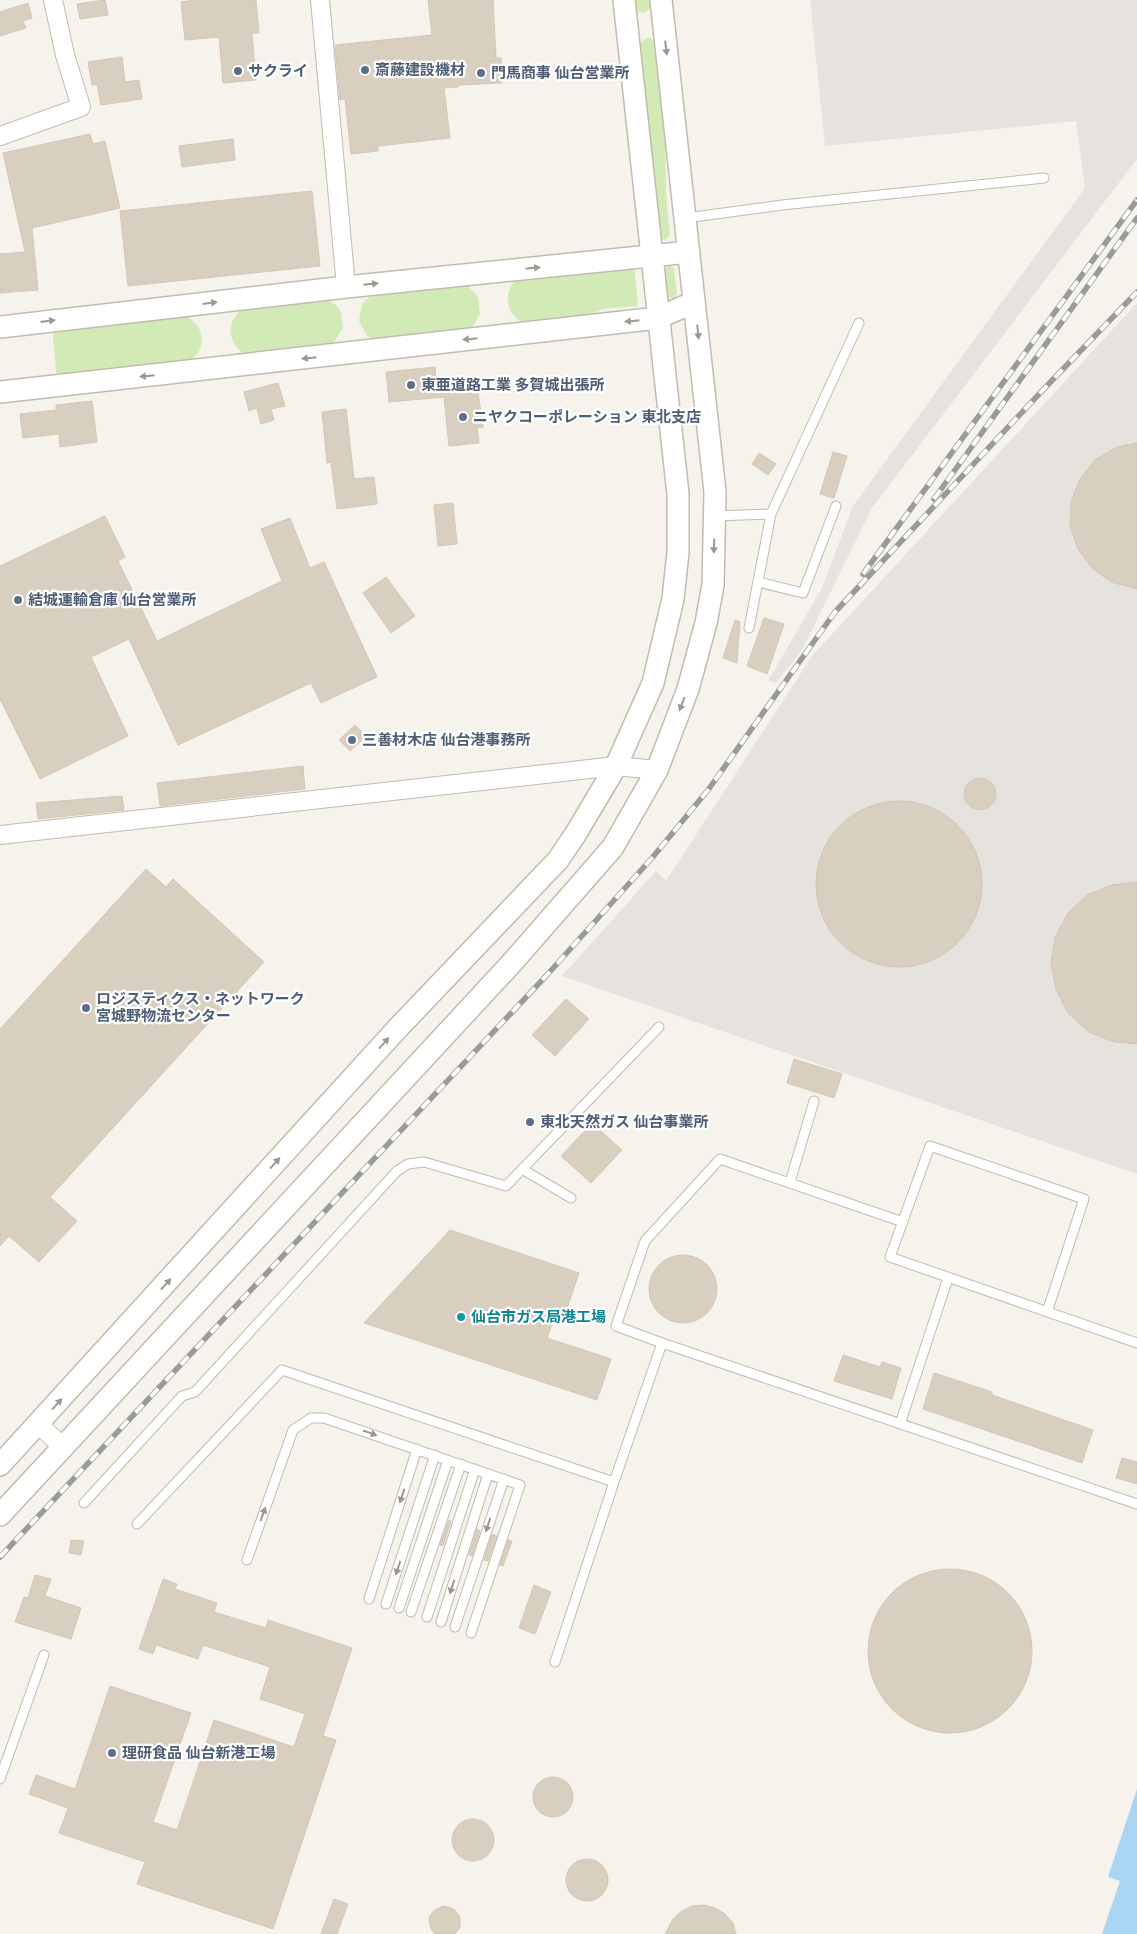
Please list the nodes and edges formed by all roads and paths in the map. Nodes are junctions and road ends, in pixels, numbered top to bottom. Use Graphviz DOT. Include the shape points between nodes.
graph roads {
  1 [pos="53,0"];
  2 [pos="320,0"];
  3 [pos="624,0"];
  4 [pos="661,0"];
  5 [pos="0,136"];
  6 [pos="1044,178"];
  7 [pos="686,218"];
  8 [pos="689,252"];
  9 [pos="652,255"];
  10 [pos="346,287"];
  11 [pos="694,302"];
  12 [pos="658,318"];
  13 [pos="859,323"];
  14 [pos="0,327"];
  15 [pos="0,392"];
  16 [pos="836,506"];
  17 [pos="771,514"];
  18 [pos="715,516"];
  19 [pos="758,582"];
  20 [pos="749,628"];
  21 [pos="616,766"];
  22 [pos="657,770"];
  23 [pos="0,835"];
  24 [pos="659,1028"];
  25 [pos="814,1101"];
  26 [pos="522,1170"];
  27 [pos="790,1182"];
  28 [pos="571,1198"];
  29 [pos="903,1222"];
  30 [pos="948,1278"];
  31 [pos="1047,1312"];
  32 [pos="662,1343"];
  33 [pos="1137,1343"];
  34 [pos="38,1424"];
  35 [pos="900,1424"];
  36 [pos="62,1446"];
  37 [pos="417,1449"];
  38 [pos="435,1455"];
  39 [pos="448,1460"];
  40 [pos="461,1464"];
  41 [pos="0,1466"];
  42 [pos="475,1469"];
  43 [pos="488,1474"];
  44 [pos="504,1479"];
  45 [pos="614,1482"];
  46 [pos="84,1503"];
  47 [pos="1137,1504"];
  48 [pos="0,1514"];
  49 [pos="138,1524"];
  50 [pos="246,1560"];
  51 [pos="369,1599"];
  52 [pos="386,1604"];
  53 [pos="399,1608"];
  54 [pos="411,1612"];
  55 [pos="426,1617"];
  56 [pos="441,1622"];
  57 [pos="455,1627"];
  58 [pos="471,1633"];
  59 [pos="44,1655"];
  60 [pos="555,1662"];
  61 [pos="0,1779"];
  1 -- 5 [label="street" via="81,108"];
  2 -- 10 [label="street"];
  3 -- 9 [label="street"];
  4 -- 7 [label="street, one-way"];
  6 -- 7 [label="lane"];
  7 -- 8 [label="street"];
  8 -- 9 [label="street"];
  8 -- 11 [label="street"];
  10 -- 9 [label="street, one-way"];
  9 -- 12 [label="street"];
  14 -- 10 [label="street, one-way"];
  11 -- 12 [label="street"];
  11 -- 18 [label="street, one-way"];
  12 -- 15 [label="street, one-way"];
  12 -- 21 [label="street" via="678,494 678,552 673,599 653,683"];
  13 -- 17 [label="lane"];
  16 -- 19 [label="lane" via="803,593"];
  17 -- 18 [label="lane"];
  17 -- 19 [label="lane"];
  18 -- 22 [label="street, one-way" via="712,585 706,623 688,689"];
  19 -- 20 [label="lane"];
  21 -- 22 [label="street"];
  21 -- 23 [label="street"];
  34 -- 21 [label="street, one-way" via="404,1022 558,860"];
  22 -- 36 [label="street" via="613,847 509,966"];
  24 -- 26 [label="lane"];
  25 -- 27 [label="lane"];
  26 -- 28 [label="lane"];
  26 -- 46 [label="lane" via="506,1186 424,1162 408,1164 397,1171 195,1392 182,1396"];
  27 -- 29 [label="lane"];
  27 -- 32 [label="lane" via="720,1160 645,1241 616,1326"];
  29 -- 30 [label="lane" via="890,1258"];
  29 -- 31 [label="lane" via="930,1146 1084,1199"];
  30 -- 31 [label="lane"];
  30 -- 35 [label="lane"];
  31 -- 33 [label="lane"];
  32 -- 35 [label="lane"];
  32 -- 45 [label="lane"];
  34 -- 36 [label="street"];
  34 -- 41 [label="street"];
  35 -- 47 [label="lane"];
  36 -- 48 [label="street"];
  37 -- 38 [label="lane"];
  50 -- 37 [label="lane, one-way" via="293,1430 311,1418 324,1418"];
  37 -- 51 [label="lane, one-way"];
  38 -- 39 [label="lane"];
  38 -- 52 [label="lane, one-way"];
  39 -- 40 [label="lane"];
  39 -- 53 [label="lane"];
  40 -- 42 [label="lane"];
  40 -- 54 [label="lane"];
  42 -- 43 [label="lane"];
  42 -- 55 [label="lane"];
  43 -- 44 [label="lane"];
  43 -- 56 [label="lane, one-way"];
  44 -- 57 [label="lane, one-way"];
  44 -- 58 [label="lane" via="520,1485"];
  45 -- 49 [label="lane" via="282,1370"];
  45 -- 60 [label="lane"];
  59 -- 61 [label="lane"];
}
